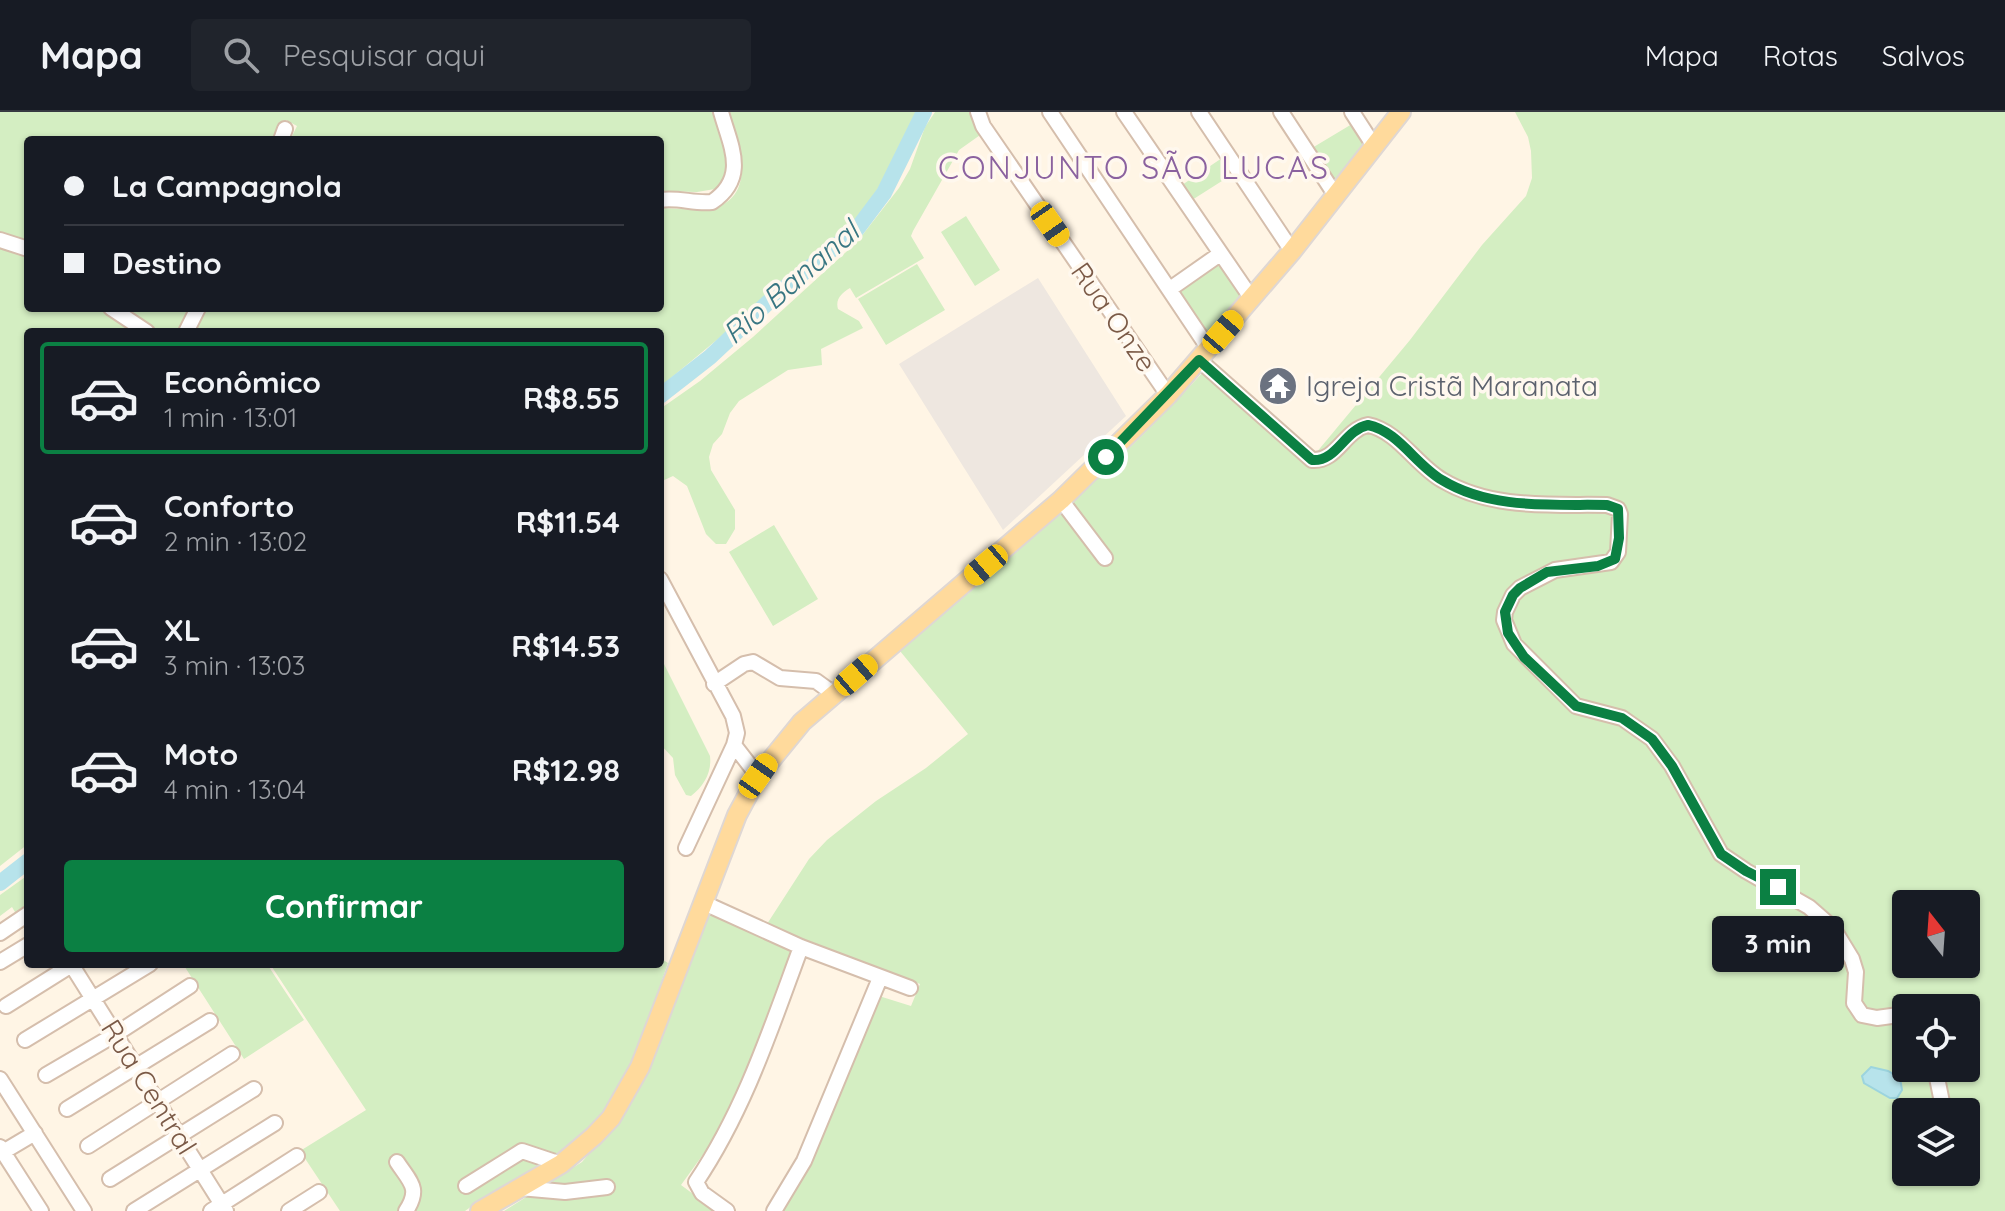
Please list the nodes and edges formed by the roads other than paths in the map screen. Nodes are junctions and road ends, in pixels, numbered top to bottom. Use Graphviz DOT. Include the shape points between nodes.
graph roads {
  1 [pos="721,112"];
  2 [pos="1050,112"];
  3 [pos="1124,112"];
  4 [pos="1199,112"];
  5 [pos="1281,112"];
  6 [pos="1352,112"];
  7 [pos="1401,112"];
  8 [pos="979,116"];
  9 [pos="1374,146"];
  10 [pos="1336,196"];
  11 [pos="664,200"];
  12 [pos="0,240"];
  13 [pos="24,248"];
  14 [pos="1292,251"];
  15 [pos="1220,254"];
  16 [pos="1170,289"];
  17 [pos="1252,299"];
  18 [pos="117,312"];
  19 [pos="141,328"];
  20 [pos="1204,355"];
  21 [pos="1168,395"];
  22 [pos="1061,500"];
  23 [pos="1105,558"];
  24 [pos="664,587"];
  25 [pos="714,684"];
  26 [pos="834,694"];
  27 [pos="734,745"];
  28 [pos="758,776"];
  29 [pos="686,848"];
  30 [pos="704,903"];
  31 [pos="24,917"];
  32 [pos="0,933"];
  33 [pos="24,947"];
  34 [pos="801,947"];
  35 [pos="0,962"];
  36 [pos="66,968"];
  37 [pos="75,968"];
  38 [pos="143,968"];
  39 [pos="880,978"];
  40 [pos="190,986"];
  41 [pos="910,988"];
  42 [pos="94,998"];
  43 [pos="6,1006"];
  44 [pos="1892,1016"];
  45 [pos="210,1021"];
  46 [pos="116,1034"];
  47 [pos="25,1040"];
  48 [pos="232,1054"];
  49 [pos="137,1066"];
  50 [pos="46,1075"];
  51 [pos="0,1079"];
  52 [pos="254,1089"];
  53 [pos="159,1102"];
  54 [pos="67,1109"];
  55 [pos="275,1123"];
  56 [pos="35,1133"];
  57 [pos="180,1136"];
  58 [pos="88,1146"];
  59 [pos="2,1150"];
  60 [pos="297,1156"];
  61 [pos="397,1162"];
  62 [pos="561,1164"];
  63 [pos="200,1171"];
  64 [pos="110,1179"];
  65 [pos="466,1186"];
  66 [pos="607,1187"];
  67 [pos="520,1188"];
  68 [pos="319,1192"];
  69 [pos="220,1209"];
  70 [pos="41,1211"];
  71 [pos="84,1211"];
  72 [pos="134,1211"];
  73 [pos="289,1211"];
  74 [pos="406,1211"];
  75 [pos="480,1211"];
  76 [pos="727,1211"];
  77 [pos="774,1211"];
  1 -- 11 [label="street" via="733,152 730,184 712,202"];
  2 -- 16 [label="street"];
  3 -- 15 [label="street"];
  4 -- 14 [label="street"];
  5 -- 10 [label="street"];
  6 -- 9 [label="street"];
  7 -- 9 [label="main road"];
  8 -- 21 [label="street, Rua Onze"];
  9 -- 10 [label="main road"];
  10 -- 14 [label="main road"];
  12 -- 13 [label="street"];
  14 -- 17 [label="main road"];
  15 -- 16 [label="street"];
  15 -- 17 [label="street"];
  16 -- 20 [label="street"];
  17 -- 20 [label="main road"];
  18 -- 19 [label="street"];
  20 -- 21 [label="main road"];
  20 -- 44 [label="street" via="1312,460 1329,457 1352,431 1368,425 1386,432 1440,479 1482,498 1618,509 1618,552 1611,562 1547,572 1513,595 1504,620 1514,644 1576,706 1622,718 1652,739 1721,854 1809,907 1833,928 1852,959 1854,1003 1862,1015"];
  21 -- 22 [label="main road"];
  22 -- 23 [label="street"];
  22 -- 26 [label="main road"];
  24 -- 25 [label="street"];
  25 -- 26 [label="street" via="753,662 774,676 816,681"];
  25 -- 27 [label="street" via="733,716"];
  26 -- 28 [label="main road" via="786,739"];
  27 -- 28 [label="street"];
  27 -- 29 [label="street"];
  28 -- 30 [label="main road" via="737,815"];
  30 -- 34 [label="street"];
  30 -- 62 [label="main road" via="630,1086 611,1118"];
  31 -- 32 [label="street"];
  33 -- 35 [label="street"];
  34 -- 39 [label="street"];
  34 -- 76 [label="street" via="744,1098 696,1182"];
  36 -- 43 [label="street"];
  37 -- 42 [label="street, Rua Central"];
  38 -- 42 [label="street"];
  39 -- 41 [label="street"];
  39 -- 77 [label="street" via="804,1161"];
  40 -- 46 [label="street"];
  42 -- 46 [label="street, Rua Central"];
  42 -- 47 [label="street"];
  45 -- 49 [label="street"];
  46 -- 49 [label="street, Rua Central"];
  46 -- 50 [label="street"];
  48 -- 53 [label="street"];
  49 -- 53 [label="street, Rua Central"];
  49 -- 54 [label="street"];
  51 -- 56 [label="street"];
  52 -- 57 [label="street"];
  53 -- 57 [label="street, Rua Central"];
  53 -- 58 [label="street"];
  55 -- 63 [label="street"];
  56 -- 59 [label="street"];
  56 -- 71 [label="street"];
  57 -- 63 [label="street, Rua Central"];
  57 -- 64 [label="street"];
  59 -- 70 [label="street"];
  60 -- 69 [label="street"];
  61 -- 74 [label="street" via="415,1189"];
  62 -- 65 [label="street" via="522,1151"];
  62 -- 67 [label="main road"];
  63 -- 69 [label="street, Rua Central"];
  63 -- 72 [label="street"];
  66 -- 67 [label="street" via="565,1192"];
  67 -- 75 [label="main road"];
  68 -- 73 [label="street"];
}
